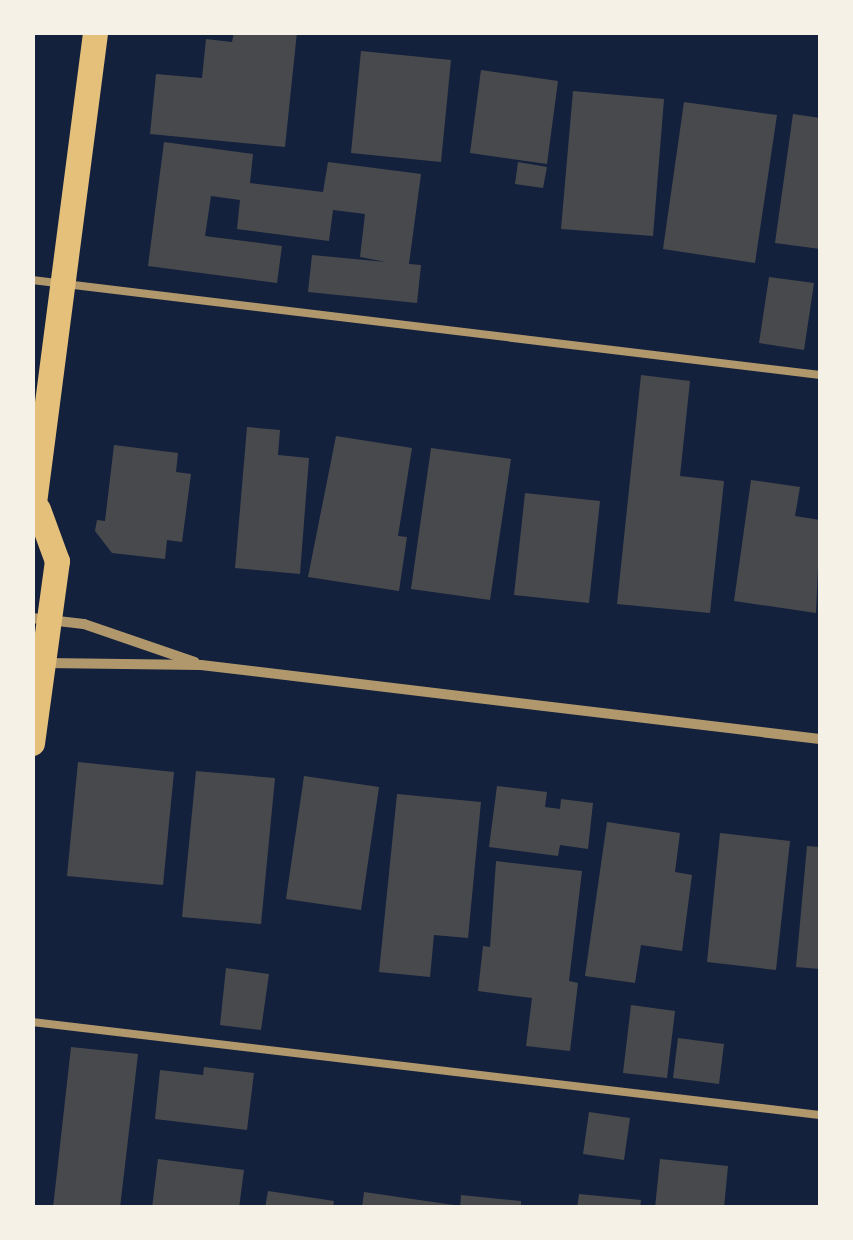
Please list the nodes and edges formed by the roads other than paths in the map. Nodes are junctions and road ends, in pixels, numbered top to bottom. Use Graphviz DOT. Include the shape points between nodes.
graph roads {
  1 [pos="95,32"];
  2 [pos="32,280"];
  3 [pos="66,284"];
  4 [pos="820,375"];
  5 [pos="35,514"];
  6 [pos="41,619"];
  7 [pos="38,663"];
  8 [pos="201,664"];
  9 [pos="820,739"];
  10 [pos="32,744"];
  11 [pos="32,1022"];
  12 [pos="820,1116"];
  1 -- 3 [label="main road"];
  2 -- 3 [label="lane"];
  3 -- 4 [label="lane"];
  3 -- 5 [label="main road"];
  5 -- 6 [label="main road" via="57,561"];
  6 -- 7 [label="main road"];
  6 -- 8 [label="street" via="84,624"];
  7 -- 8 [label="street"];
  7 -- 10 [label="main road"];
  8 -- 9 [label="street"];
  11 -- 12 [label="lane"];
}
